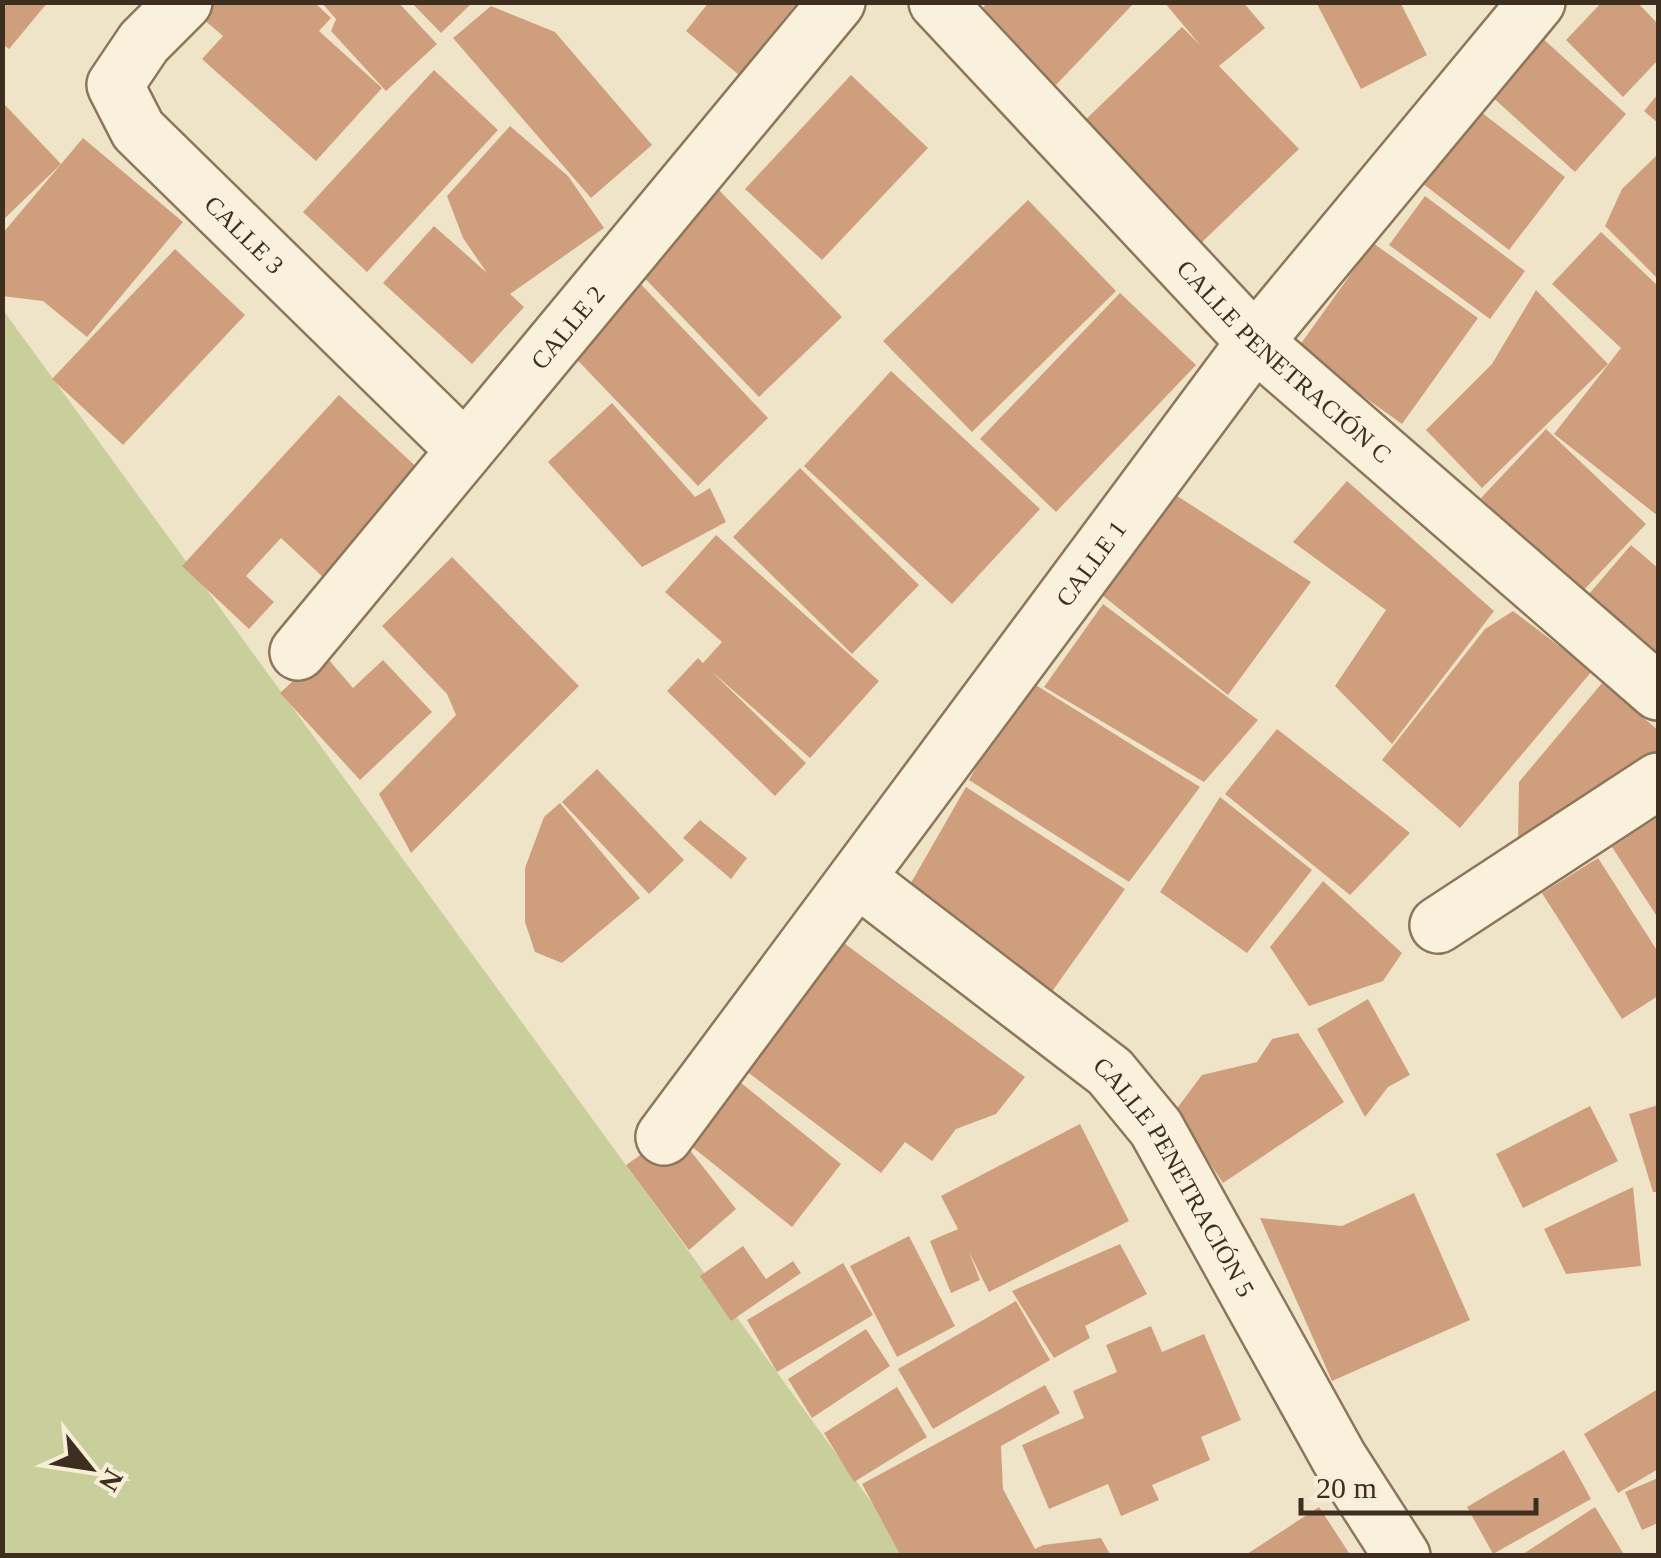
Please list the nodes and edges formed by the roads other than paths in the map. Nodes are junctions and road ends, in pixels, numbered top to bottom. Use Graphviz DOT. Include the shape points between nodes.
graph roads {
  1 [pos="184,2"];
  2 [pos="837,2"];
  3 [pos="937,2"];
  4 [pos="1537,2"];
  5 [pos="1254,342"];
  6 [pos="466,450"];
  7 [pos="298,652"];
  8 [pos="1658,692"];
  9 [pos="1658,781"];
  10 [pos="857,878"];
  11 [pos="1438,924"];
  12 [pos="664,1137"];
  13 [pos="1402,1556"];
  1 -- 6 [label="street, CALLE 3" via="144,42 115,85 138,130"];
  2 -- 6 [label="street, CALLE 2"];
  3 -- 5 [label="street, CALLE PENETRACIÓN C"];
  4 -- 5 [label="street, CALLE 1"];
  5 -- 8 [label="street, CALLE PENETRACIÓN C"];
  5 -- 10 [label="street, CALLE 1"];
  6 -- 7 [label="street, CALLE 2"];
  9 -- 11 [label="street"];
  10 -- 12 [label="street, CALLE 1"];
  10 -- 13 [label="street, CALLE PENETRACIÓN 5" via="1110,1072 1156,1128 1338,1458"];
}
